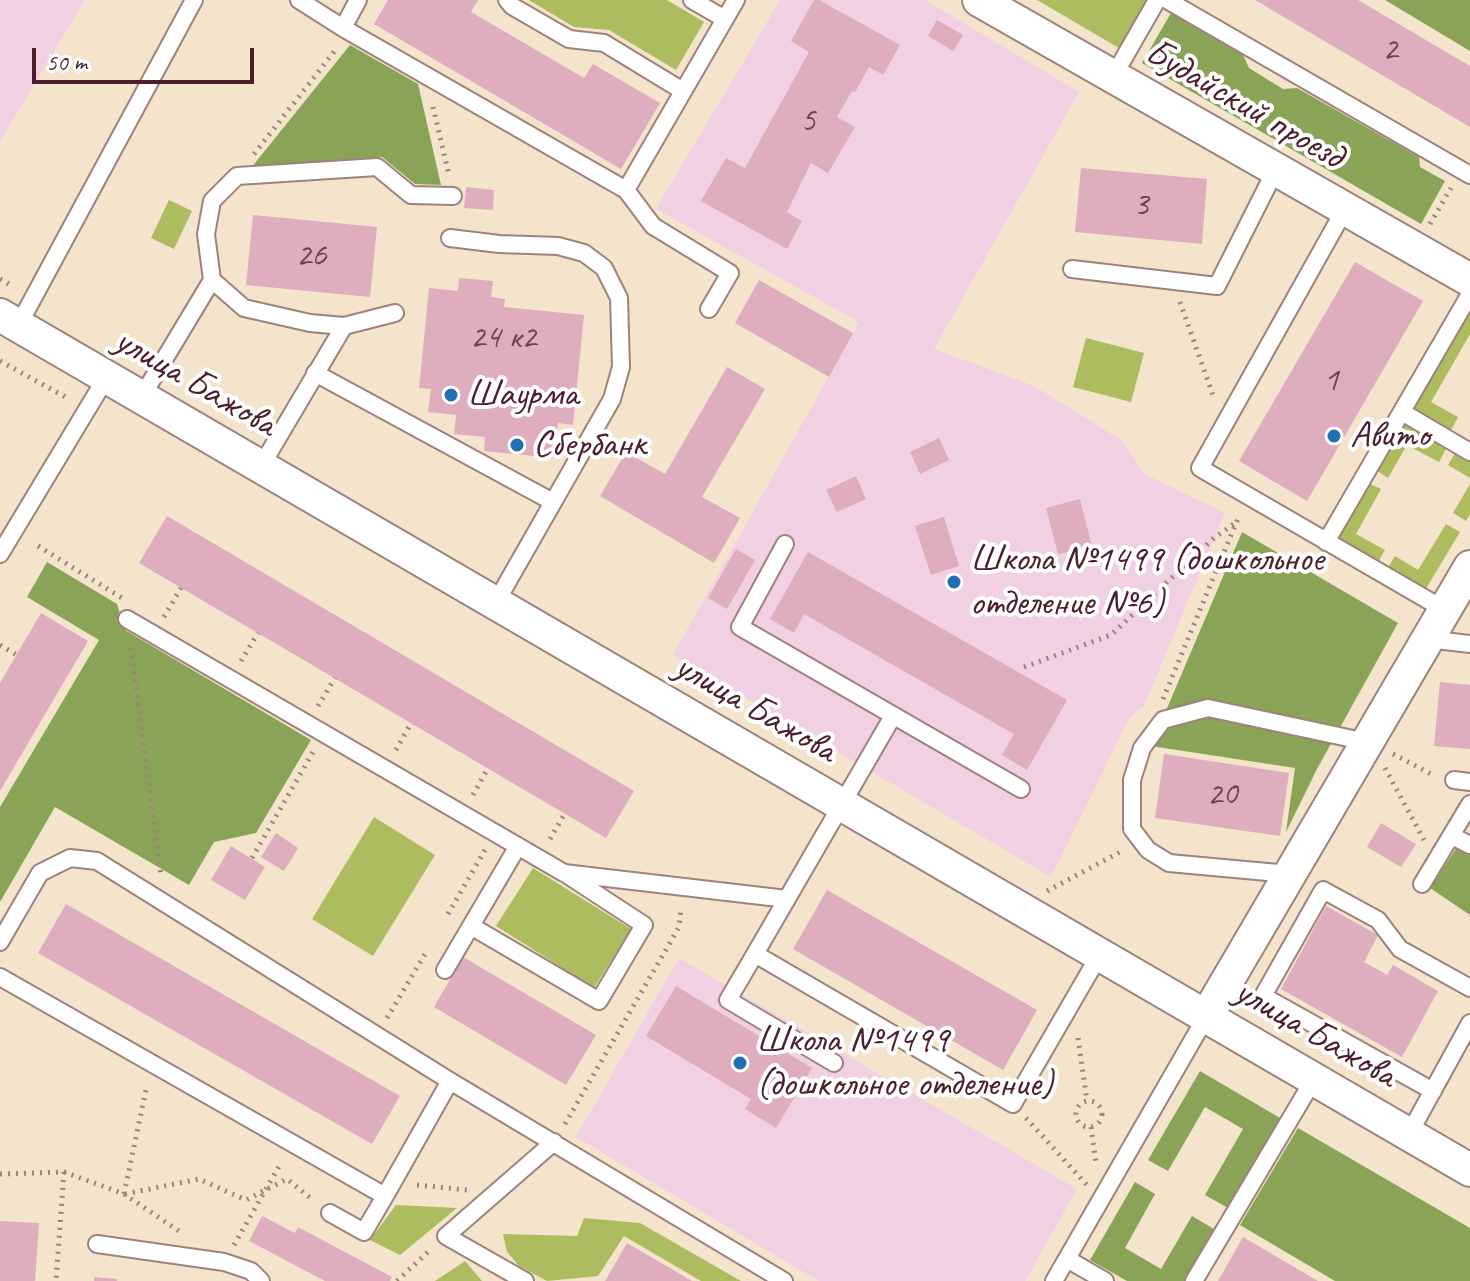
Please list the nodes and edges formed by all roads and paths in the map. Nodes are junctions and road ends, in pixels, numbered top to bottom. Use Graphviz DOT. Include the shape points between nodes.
graph roads {
  1 [pos="194,0"];
  2 [pos="299,0"];
  3 [pos="358,0"];
  4 [pos="507,0"];
  5 [pos="692,0"];
  6 [pos="736,0"];
  7 [pos="979,0"];
  8 [pos="1157,0"];
  9 [pos="1167,0"];
  10 [pos="725,19"];
  11 [pos="346,30"];
  12 [pos="427,76"];
  13 [pos="1113,77"];
  14 [pos="683,91"];
  15 [pos="1276,169"];
  16 [pos="1466,172"];
  17 [pos="237,176"];
  18 [pos="626,190"];
  19 [pos="453,196"];
  20 [pos="1345,209"];
  21 [pos="1425,232"];
  22 [pos="450,238"];
  23 [pos="1072,269"];
  24 [pos="212,280"];
  25 [pos="1470,280"];
  26 [pos="1172,281"];
  27 [pos="1470,294"];
  28 [pos="709,309"];
  29 [pos="395,313"];
  30 [pos="9,320"];
  31 [pos="344,326"];
  32 [pos="0,361"];
  33 [pos="315,373"];
  34 [pos="106,378"];
  35 [pos="141,398"];
  36 [pos="88,410"];
  37 [pos="1402,412"];
  38 [pos="1224,425"];
  39 [pos="1470,452"];
  40 [pos="260,468"];
  41 [pos="1247,495"];
  42 [pos="553,502"];
  43 [pos="1236,522"];
  44 [pos="1326,542"];
  45 [pos="785,544"];
  46 [pos="38,546"];
  47 [pos="0,554"];
  48 [pos="1470,567"];
  49 [pos="181,588"];
  50 [pos="495,604"];
  51 [pos="1445,610"];
  52 [pos="130,612"];
  53 [pos="161,621"];
  54 [pos="258,633"];
  55 [pos="1428,639"];
  56 [pos="1470,644"];
  57 [pos="0,645"];
  58 [pos="17,655"];
  59 [pos="238,666"];
  60 [pos="1024,667"];
  61 [pos="335,678"];
  62 [pos="316,710"];
  63 [pos="893,716"];
  64 [pos="411,723"];
  65 [pos="324,733"];
  66 [pos="1142,748"];
  67 [pos="1378,752"];
  68 [pos="393,755"];
  69 [pos="488,768"];
  70 [pos="1462,781"];
  71 [pos="1021,789"];
  72 [pos="470,799"];
  73 [pos="1470,804"];
  74 [pos="842,805"];
  75 [pos="565,813"];
  76 [pos="1452,836"];
  77 [pos="1141,841"];
  78 [pos="548,843"];
  79 [pos="1470,845"];
  80 [pos="518,846"];
  81 [pos="252,858"];
  82 [pos="1436,862"];
  83 [pos="564,873"];
  84 [pos="1289,874"];
  85 [pos="1422,884"];
  86 [pos="682,886"];
  87 [pos="1047,891"];
  88 [pos="787,899"];
  89 [pos="164,903"];
  90 [pos="471,926"];
  91 [pos="0,942"];
  92 [pos="755,954"];
  93 [pos="1100,954"];
  94 [pos="445,970"];
  95 [pos="0,977"];
  96 [pos="1470,988"];
  97 [pos="1073,1000"];
  98 [pos="1206,1017"];
  99 [pos="1470,1023"];
  100 [pos="834,1063"];
  101 [pos="152,1064"];
  102 [pos="1314,1079"];
  103 [pos="450,1081"];
  104 [pos="1433,1091"];
  105 [pos="1087,1101"];
  106 [pos="1013,1104"];
  107 [pos="1409,1134"];
  108 [pos="554,1142"];
  109 [pos="292,1143"];
  110 [pos="1470,1170"];
  111 [pos="64,1172"];
  112 [pos="0,1174"];
  113 [pos="388,1189"];
  114 [pos="266,1190"];
  115 [pos="495,1193"];
  116 [pos="124,1194"];
  117 [pos="1102,1200"];
  118 [pos="330,1213"];
  119 [pos="446,1236"];
  120 [pos="97,1244"];
  121 [pos="1067,1259"];
  122 [pos="224,1262"];
  123 [pos="56,1281"];
  124 [pos="261,1281"];
  125 [pos="397,1281"];
  126 [pos="525,1281"];
  127 [pos="784,1281"];
  128 [pos="1054,1281"];
  129 [pos="1105,1281"];
  130 [pos="1194,1281"];
  1 -- 30 [label="lane"];
  2 -- 11 [label="lane"];
  3 -- 11 [label="lane"];
  4 -- 14 [label="lane" via="569,39 604,43"];
  5 -- 10 [label="lane"];
  6 -- 10 [label="lane"];
  7 -- 13 [label="street, Будайский проезд" via="1018,12"];
  8 -- 13 [label="lane"];
  9 -- 16 [label="lane"];
  10 -- 14 [label="lane"];
  11 -- 12 [label="lane"];
  11 -- 17 [label="path"];
  12 -- 18 [label="lane"];
  12 -- 19 [label="path"];
  13 -- 15 [label="street, Будайский проезд"];
  14 -- 18 [label="lane"];
  15 -- 20 [label="street, Будайский проезд"];
  15 -- 26 [label="lane" via="1217,286"];
  16 -- 21 [label="path"];
  17 -- 19 [label="lane" via="377,167 411,195"];
  17 -- 24 [label="lane" via="212,201 206,234"];
  18 -- 28 [label="lane" via="653,226 730,273"];
  20 -- 25 [label="street, Будайский проезд"];
  20 -- 38 [label="lane"];
  22 -- 42 [label="lane" via="558,246 584,253 604,268 619,298 621,367 612,399"];
  23 -- 26 [label="lane"];
  24 -- 31 [label="lane" via="244,308"];
  24 -- 35 [label="lane"];
  26 -- 38 [label="path"];
  27 -- 37 [label="lane"];
  29 -- 31 [label="lane"];
  30 -- 34 [label="street, улица Бажова"];
  31 -- 33 [label="lane"];
  32 -- 36 [label="path"];
  33 -- 40 [label="lane"];
  33 -- 42 [label="lane"];
  34 -- 35 [label="street, улица Бажова"];
  34 -- 36 [label="lane"];
  35 -- 40 [label="street, улица Бажова"];
  36 -- 47 [label="lane"];
  37 -- 39 [label="lane"];
  37 -- 44 [label="lane"];
  38 -- 41 [label="lane" via="1200,468"];
  40 -- 50 [label="street, улица Бажова"];
  41 -- 43 [label="path"];
  41 -- 44 [label="lane"];
  42 -- 50 [label="lane"];
  43 -- 60 [label="path" via="1111,635"];
  43 -- 66 [label="path"];
  44 -- 51 [label="lane"];
  45 -- 63 [label="lane" via="740,627"];
  46 -- 52 [label="path"];
  48 -- 51 [label="street"];
  49 -- 53 [label="path"];
  50 -- 74 [label="street, улица Бажова"];
  51 -- 55 [label="street"];
  52 -- 65 [label="lane"];
  52 -- 89 [label="path"];
  54 -- 59 [label="path"];
  55 -- 56 [label="lane"];
  55 -- 67 [label="street"];
  57 -- 58 [label="path"];
  61 -- 62 [label="path"];
  63 -- 71 [label="lane"];
  63 -- 74 [label="lane"];
  64 -- 68 [label="path"];
  65 -- 80 [label="lane"];
  65 -- 81 [label="path"];
  66 -- 67 [label="lane" via="1163,720 1208,708"];
  66 -- 77 [label="lane" via="1132,780 1132,829"];
  67 -- 70 [label="path" via="1428,774"];
  67 -- 82 [label="path"];
  67 -- 84 [label="street"];
  69 -- 72 [label="path"];
  73 -- 76 [label="lane"];
  74 -- 88 [label="lane"];
  74 -- 93 [label="street, улица Бажова"];
  75 -- 78 [label="path"];
  76 -- 79 [label="lane"];
  76 -- 82 [label="lane"];
  77 -- 84 [label="lane" via="1169,863"];
  77 -- 87 [label="path"];
  80 -- 83 [label="lane"];
  80 -- 90 [label="lane"];
  82 -- 85 [label="lane"];
  83 -- 86 [label="lane"];
  83 -- 90 [label="lane" via="644,925 599,1001"];
  84 -- 98 [label="street"];
  86 -- 88 [label="lane"];
  86 -- 108 [label="path" via="679,927"];
  88 -- 92 [label="lane"];
  89 -- 91 [label="lane" via="97,861 70,858 40,873"];
  89 -- 103 [label="lane"];
  90 -- 94 [label="lane"];
  92 -- 100 [label="lane" via="728,1000"];
  92 -- 106 [label="lane"];
  93 -- 97 [label="lane"];
  93 -- 98 [label="street, улица Бажова"];
  95 -- 101 [label="lane"];
  96 -- 104 [label="lane" via="1400,949 1378,920 1323,890 1263,996"];
  97 -- 105 [label="path"];
  97 -- 106 [label="lane"];
  98 -- 102 [label="street, улица Бажова"];
  98 -- 117 [label="lane"];
  99 -- 104 [label="lane"];
  101 -- 109 [label="lane"];
  101 -- 116 [label="path"];
  102 -- 107 [label="street, улица Бажова"];
  102 -- 130 [label="lane"];
  103 -- 108 [label="lane"];
  103 -- 113 [label="lane"];
  104 -- 107 [label="lane"];
  105 -- 105 [label="path" via="1076,1116 1091,1127 1102,1112 1094,1101"];
  106 -- 117 [label="path"];
  107 -- 110 [label="street, улица Бажова"];
  108 -- 115 [label="lane"];
  108 -- 127 [label="lane"];
  109 -- 113 [label="lane"];
  109 -- 114 [label="path"];
  111 -- 112 [label="path"];
  111 -- 116 [label="path"];
  111 -- 123 [label="path"];
  113 -- 115 [label="path"];
  113 -- 118 [label="lane" via="364,1232"];
  114 -- 116 [label="path" via="246,1200 199,1179"];
  114 -- 118 [label="path" via="287,1179"];
  114 -- 122 [label="path"];
  115 -- 119 [label="lane"];
  116 -- 122 [label="path"];
  117 -- 121 [label="lane"];
  119 -- 125 [label="path"];
  119 -- 126 [label="lane"];
  120 -- 122 [label="lane"];
  121 -- 128 [label="lane"];
  121 -- 129 [label="lane"];
  122 -- 124 [label="lane" via="251,1271"];
}
